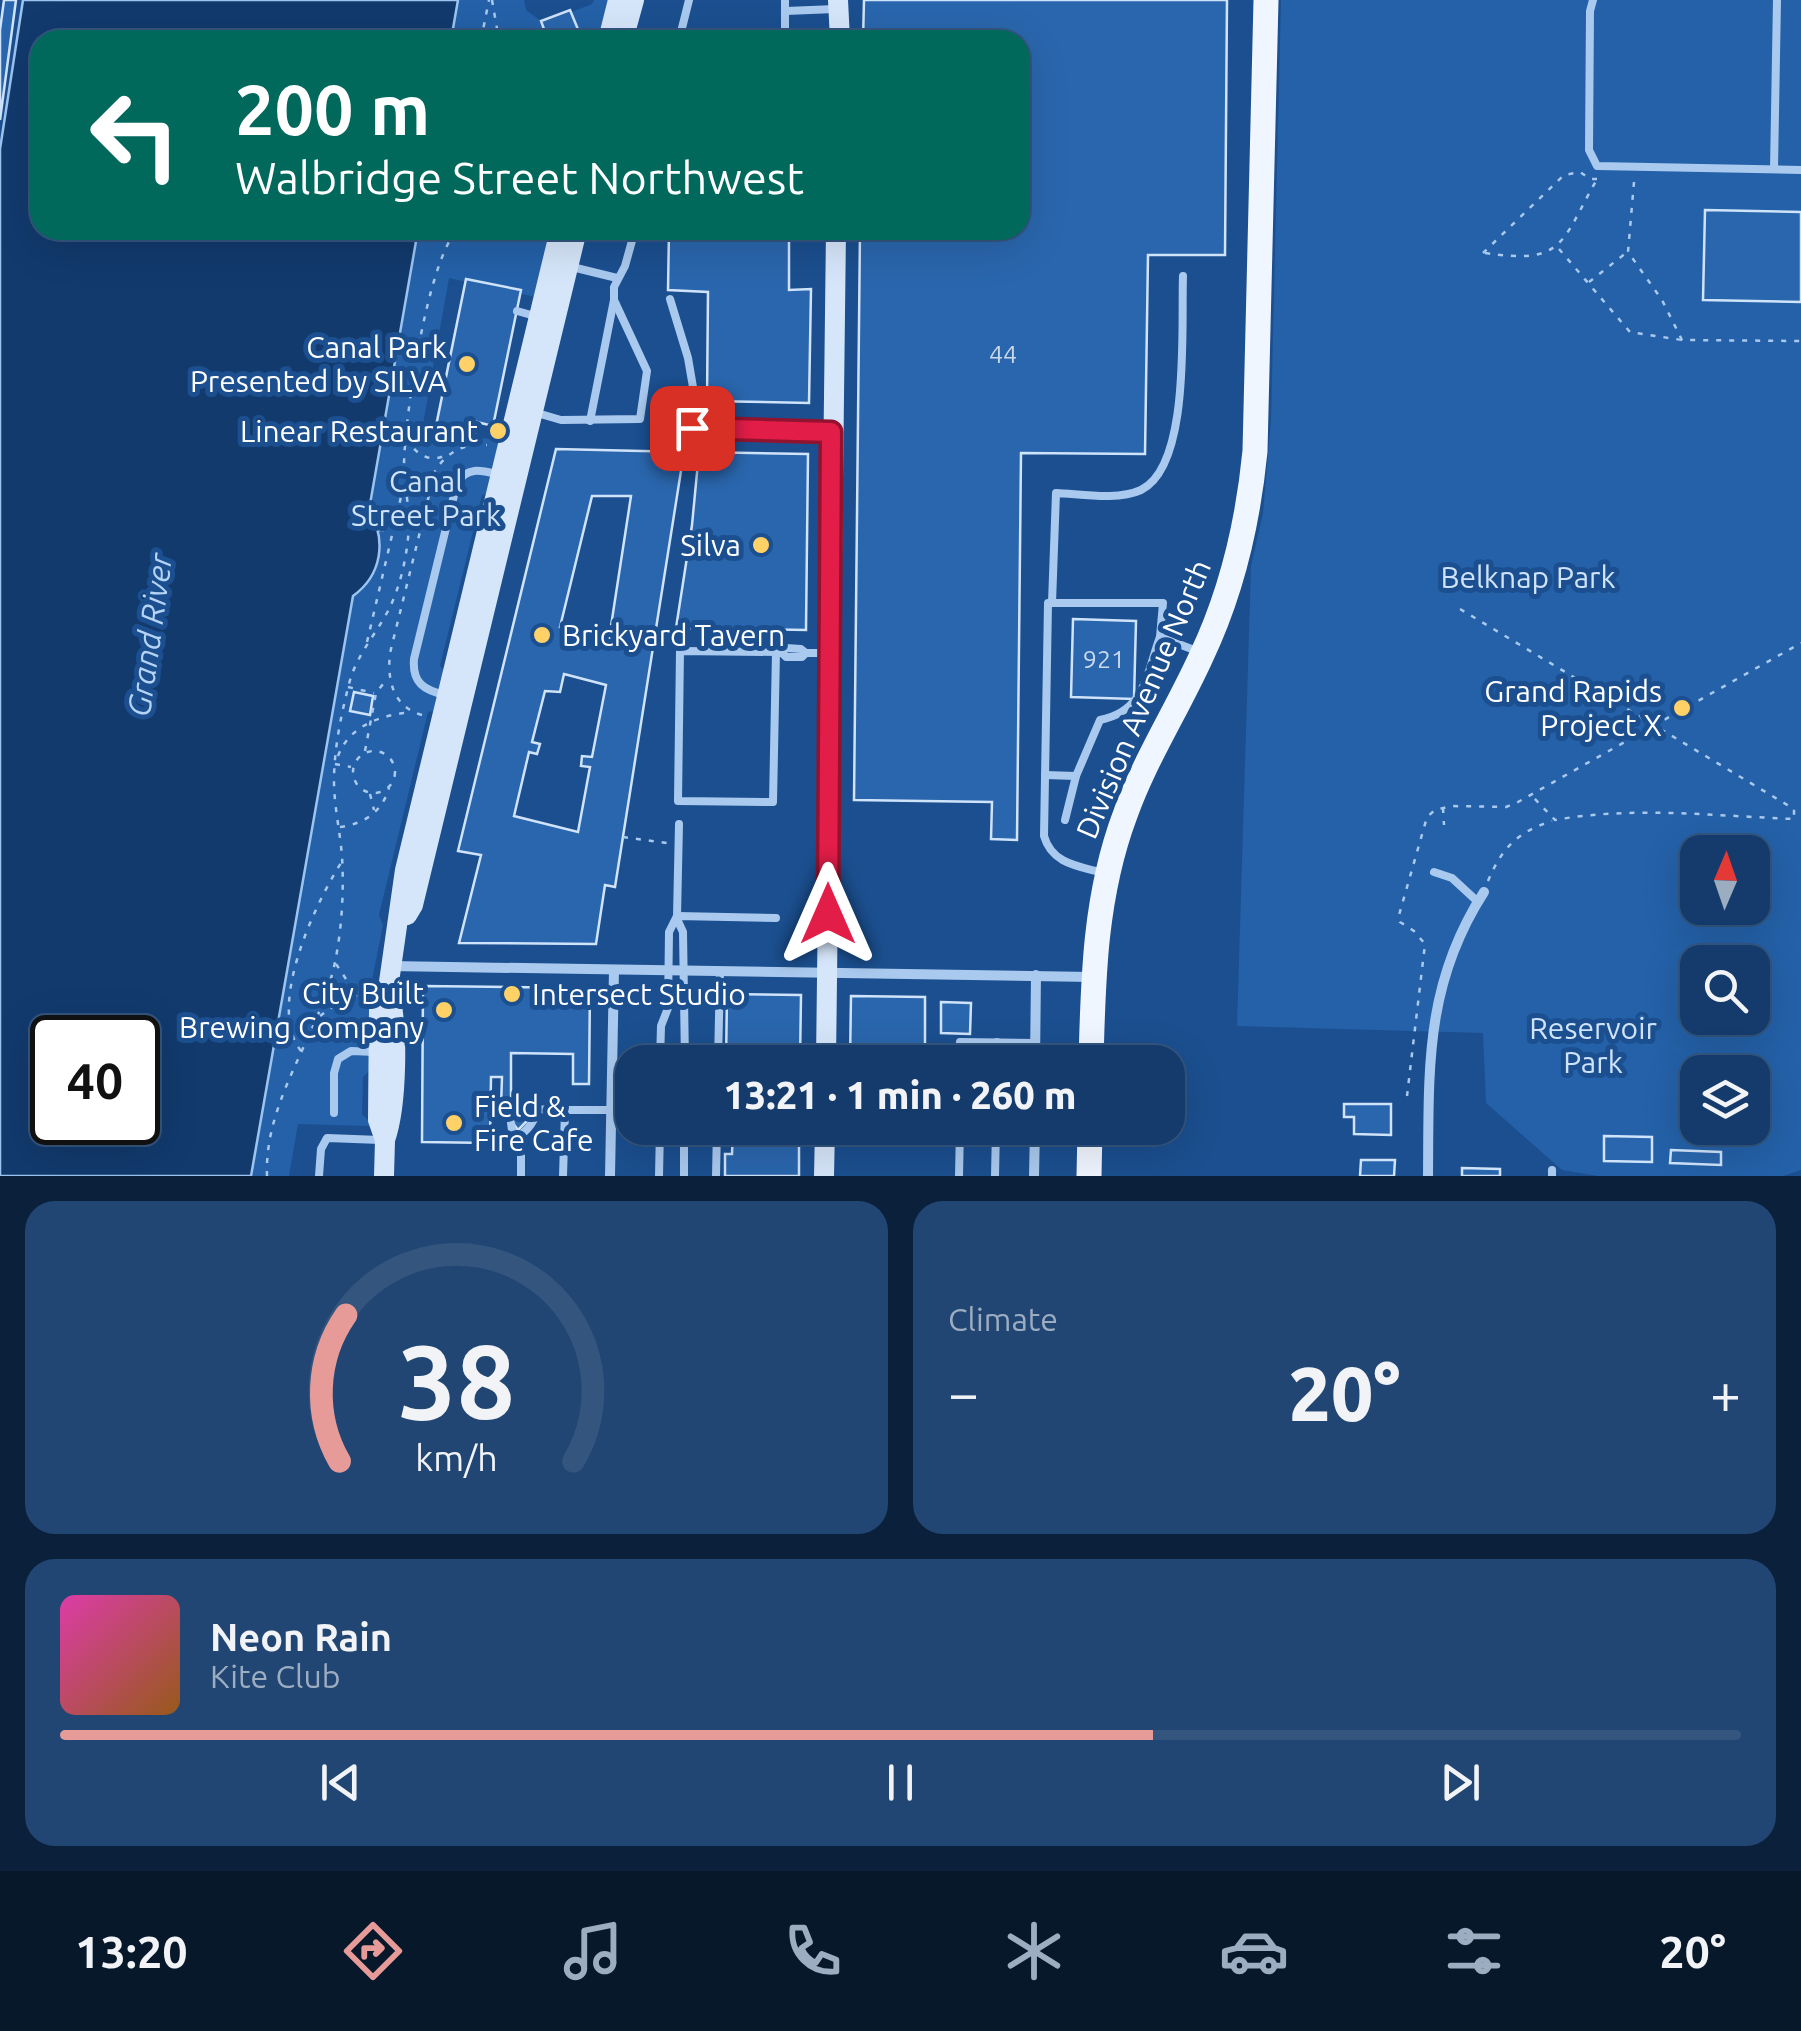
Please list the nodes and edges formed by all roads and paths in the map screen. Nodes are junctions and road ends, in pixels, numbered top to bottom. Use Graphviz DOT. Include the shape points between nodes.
graph roads {
  1 [pos="491,0"];
  2 [pos="618,0"];
  3 [pos="634,0"];
  4 [pos="690,0"];
  5 [pos="785,0"];
  6 [pos="1266,0"];
  7 [pos="1593,0"];
  8 [pos="1776,0"];
  9 [pos="839,4"];
  10 [pos="786,10"];
  11 [pos="483,30"];
  12 [pos="498,30"];
  13 [pos="610,30"];
  14 [pos="626,30"];
  15 [pos="682,30"];
  16 [pos="785,30"];
  17 [pos="840,30"];
  18 [pos="1603,167"];
  19 [pos="1774,170"];
  20 [pos="1801,170"];
  21 [pos="1596,179"];
  22 [pos="1634,180"];
  23 [pos="449,240"];
  24 [pos="558,240"];
  25 [pos="574,240"];
  26 [pos="632,240"];
  27 [pos="836,240"];
  28 [pos="1558,248"];
  29 [pos="1628,252"];
  30 [pos="568,266"];
  31 [pos="1182,276"];
  32 [pos="617,278"];
  33 [pos="1588,283"];
  34 [pos="670,298"];
  35 [pos="614,300"];
  36 [pos="517,311"];
  37 [pos="540,318"];
  38 [pos="1682,340"];
  39 [pos="1801,342"];
  40 [pos="546,356"];
  41 [pos="532,412"];
  42 [pos="590,421"];
  43 [pos="696,428"];
  44 [pos="831,432"];
  45 [pos="407,437"];
  46 [pos="490,446"];
  47 [pos="451,454"];
  48 [pos="508,477"];
  49 [pos="405,482"];
  50 [pos="409,524"];
  51 [pos="421,527"];
  52 [pos="379,530"];
  53 [pos="391,530"];
  54 [pos="1052,603"];
  55 [pos="1460,608"];
  56 [pos="389,610"];
  57 [pos="400,612"];
  58 [pos="666,626"];
  59 [pos="1160,637"];
  60 [pos="366,643"];
  61 [pos="1801,644"];
  62 [pos="654,645"];
  63 [pos="662,647"];
  64 [pos="680,651"];
  65 [pos="779,653"];
  66 [pos="830,653"];
  67 [pos="1203,654"];
  68 [pos="389,678"];
  69 [pos="348,688"];
  70 [pos="376,693"];
  71 [pos="447,696"];
  72 [pos="412,712"];
  73 [pos="424,715"];
  74 [pos="370,721"];
  75 [pos="1656,724"];
  76 [pos="365,752"];
  77 [pos="335,764"];
  78 [pos="353,768"];
  79 [pos="1045,775"];
  80 [pos="1076,776"];
  81 [pos="389,787"];
  82 [pos="370,792"];
  83 [pos="432,794"];
  84 [pos="1532,796"];
  85 [pos="1443,806"];
  86 [pos="374,814"];
  87 [pos="1065,820"];
  88 [pos="1555,820"];
  89 [pos="679,824"];
  90 [pos="1444,825"];
  91 [pos="339,827"];
  92 [pos="623,838"];
  93 [pos="678,844"];
  94 [pos="342,860"];
  95 [pos="1434,872"];
  96 [pos="1107,874"];
  97 [pos="1481,897"];
  98 [pos="677,917"];
  99 [pos="776,918"];
  100 [pos="335,963"];
  101 [pos="390,966"];
  102 [pos="614,970"];
  103 [pos="668,971"];
  104 [pos="682,971"];
  105 [pos="720,972"];
  106 [pos="827,973"];
  107 [pos="1036,975"];
  108 [pos="1093,977"];
  109 [pos="358,988"];
  110 [pos="388,989"];
  111 [pos="357,995"];
  112 [pos="319,1016"];
  113 [pos="997,1042"];
  114 [pos="1036,1043"];
  115 [pos="660,1045"];
  116 [pos="684,1045"];
  117 [pos="718,1045"];
  118 [pos="826,1045"];
  119 [pos="960,1045"];
  120 [pos="997,1045"];
  121 [pos="1091,1045"];
  122 [pos="302,1052"];
  123 [pos="378,1052"];
  124 [pos="1408,1096"];
  125 [pos="523,1109"];
  126 [pos="538,1109"];
  127 [pos="565,1110"];
  128 [pos="612,1110"];
  129 [pos="334,1113"];
  130 [pos="511,1122"];
  131 [pos="513,1138"];
  132 [pos="384,1140"];
  133 [pos="660,1145"];
  134 [pos="684,1145"];
  135 [pos="716,1145"];
  136 [pos="825,1145"];
  137 [pos="960,1145"];
  138 [pos="996,1145"];
  139 [pos="1035,1145"];
  140 [pos="1090,1145"];
  141 [pos="268,1176"];
  142 [pos="319,1176"];
  143 [pos="384,1176"];
  144 [pos="521,1176"];
  145 [pos="563,1176"];
  146 [pos="610,1176"];
  147 [pos="659,1176"];
  148 [pos="684,1176"];
  149 [pos="716,1176"];
  150 [pos="824,1176"];
  151 [pos="960,1176"];
  152 [pos="995,1176"];
  153 [pos="1034,1176"];
  154 [pos="1089,1176"];
  155 [pos="1428,1176"];
  1 -- 11 [label="path"];
  1 -- 12 [label="path"];
  2 -- 13 [label="main road"];
  3 -- 14 [label="main road"];
  4 -- 15 [label="lane"];
  5 -- 10 [label="lane"];
  6 -- 67 [label="main road, Division Avenue North" via="1253,468 1238,556"];
  7 -- 18 [label="lane" via="1589,150 1592,162"];
  8 -- 19 [label="lane"];
  9 -- 10 [label="lane"];
  9 -- 17 [label="main road"];
  10 -- 16 [label="lane"];
  18 -- 19 [label="lane"];
  18 -- 21 [label="path"];
  19 -- 20 [label="lane"];
  21 -- 28 [label="path"];
  21 -- 28 [label="path" via="1564,175 1484,253 1540,256"];
  22 -- 29 [label="path"];
  23 -- 45 [label="path" via="433,275"];
  24 -- 37 [label="main road"];
  25 -- 30 [label="main road"];
  26 -- 32 [label="lane"];
  27 -- 44 [label="main road"];
  28 -- 33 [label="path"];
  29 -- 33 [label="path"];
  29 -- 38 [label="path"];
  30 -- 32 [label="lane"];
  30 -- 40 [label="main road"];
  31 -- 54 [label="lane" via="1178,427 1168,455 1140,490 1056,494"];
  32 -- 35 [label="lane"];
  33 -- 38 [label="path" via="1630,332"];
  34 -- 43 [label="lane" via="688,358"];
  35 -- 42 [label="lane"];
  35 -- 42 [label="lane" via="648,383 640,419"];
  36 -- 37 [label="lane"];
  37 -- 40 [label="lane" via="549,325"];
  37 -- 48 [label="main road"];
  38 -- 39 [label="path"];
  40 -- 41 [label="main road"];
  41 -- 42 [label="lane"];
  41 -- 48 [label="main road"];
  43 -- 44 [label="street"];
  44 -- 66 [label="main road"];
  45 -- 47 [label="path" via="428,458"];
  45 -- 49 [label="path"];
  46 -- 47 [label="path"];
  47 -- 51 [label="path" via="435,472"];
  48 -- 71 [label="main road"];
  48 -- 71 [label="lane" via="474,470 455,489 414,665 422,686"];
  48 -- 83 [label="main road"];
  49 -- 50 [label="path"];
  49 -- 53 [label="path"];
  50 -- 51 [label="path"];
  50 -- 56 [label="path"];
  51 -- 57 [label="path"];
  52 -- 53 [label="path"];
  53 -- 60 [label="path"];
  54 -- 59 [label="lane" via="1164,604"];
  54 -- 79 [label="lane"];
  55 -- 75 [label="path"];
  56 -- 57 [label="path"];
  56 -- 60 [label="path"];
  57 -- 68 [label="path"];
  58 -- 63 [label="path"];
  59 -- 67 [label="lane"];
  59 -- 80 [label="lane" via="1139,699 1100,720"];
  60 -- 69 [label="path"];
  61 -- 75 [label="path"];
  62 -- 63 [label="path"];
  63 -- 64 [label="path"];
  64 -- 65 [label="lane"];
  64 -- 65 [label="lane" via="678,800 742,802 774,802"];
  65 -- 66 [label="lane"];
  66 -- 106 [label="main road"];
  67 -- 96 [label="main road, Division Avenue North" via="1144,768"];
  68 -- 70 [label="path"];
  68 -- 72 [label="path"];
  69 -- 70 [label="path"];
  69 -- 77 [label="path"];
  70 -- 74 [label="path"];
  71 -- 83 [label="main road"];
  72 -- 73 [label="path"];
  72 -- 74 [label="path"];
  74 -- 76 [label="path"];
  74 -- 77 [label="path" via="348,738"];
  75 -- 84 [label="path"];
  75 -- 88 [label="path" via="1794,810 1794,819 1630,814"];
  76 -- 78 [label="path"];
  76 -- 81 [label="path" via="380,751 392,760"];
  77 -- 78 [label="path"];
  77 -- 91 [label="path"];
  78 -- 82 [label="path" via="358,786"];
  79 -- 80 [label="lane"];
  79 -- 96 [label="lane" via="1047,846 1064,862"];
  80 -- 87 [label="lane"];
  81 -- 82 [label="path"];
  81 -- 86 [label="path"];
  82 -- 86 [label="path"];
  83 -- 101 [label="main road" via="404,878"];
  84 -- 85 [label="path" via="1506,806"];
  84 -- 88 [label="path"];
  85 -- 90 [label="path"];
  85 -- 124 [label="path" via="1428,817 1399,914 1425,944"];
  86 -- 91 [label="path"];
  88 -- 97 [label="path" via="1514,838 1499,854"];
  89 -- 93 [label="lane"];
  91 -- 94 [label="path"];
  92 -- 93 [label="path"];
  93 -- 98 [label="lane"];
  94 -- 100 [label="path"];
  94 -- 122 [label="path" via="311,920 292,990 289,1029"];
  95 -- 97 [label="lane"];
  96 -- 108 [label="main road, Division Avenue North"];
  97 -- 155 [label="street" via="1436,1004"];
  98 -- 99 [label="lane"];
  98 -- 103 [label="lane" via="669,932"];
  98 -- 104 [label="lane"];
  100 -- 109 [label="path"];
  100 -- 112 [label="path"];
  101 -- 102 [label="street"];
  101 -- 110 [label="main road"];
  102 -- 103 [label="street"];
  102 -- 128 [label="street"];
  103 -- 104 [label="street"];
  103 -- 115 [label="lane"];
  104 -- 105 [label="street"];
  104 -- 116 [label="lane"];
  105 -- 106 [label="street"];
  105 -- 117 [label="lane"];
  106 -- 107 [label="street"];
  106 -- 118 [label="main road"];
  107 -- 108 [label="street"];
  107 -- 114 [label="street"];
  108 -- 121 [label="main road, Division Avenue North"];
  110 -- 123 [label="main road" via="379,1008"];
  110 -- 132 [label="main road" via="394,1010 392,1118"];
  111 -- 112 [label="path"];
  112 -- 122 [label="path"];
  113 -- 114 [label="lane"];
  113 -- 119 [label="lane"];
  113 -- 120 [label="lane"];
  122 -- 141 [label="path" via="274,1123"];
  123 -- 129 [label="lane" via="350,1050 338,1059"];
  123 -- 132 [label="main road"];
  125 -- 126 [label="lane"];
  126 -- 127 [label="lane"];
  126 -- 131 [label="lane"];
  127 -- 128 [label="lane"];
  127 -- 145 [label="lane"];
  128 -- 146 [label="street"];
  130 -- 131 [label="lane"];
  131 -- 144 [label="lane" via="521,1147"];
  132 -- 142 [label="lane" via="327,1138"];
  132 -- 143 [label="main road"];
  133 -- 147 [label="lane"];
  134 -- 148 [label="lane"];
  135 -- 149 [label="lane"];
  136 -- 150 [label="main road"];
  137 -- 151 [label="lane"];
  138 -- 152 [label="lane"];
  139 -- 153 [label="street"];
  140 -- 154 [label="main road"];
}
